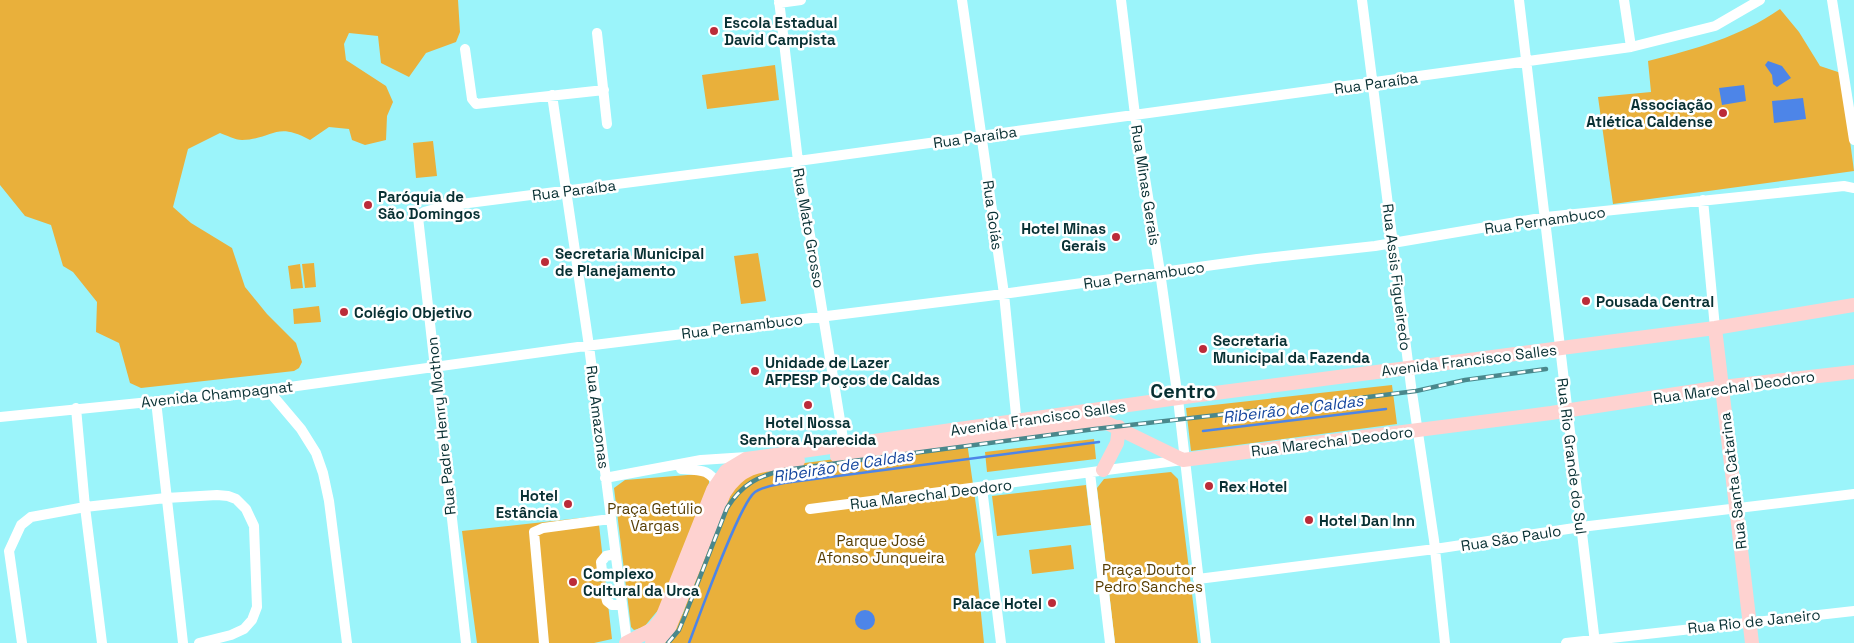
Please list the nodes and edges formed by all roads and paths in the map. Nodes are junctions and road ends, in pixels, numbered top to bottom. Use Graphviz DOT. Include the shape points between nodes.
graph roads {
  1 [pos="801,0"];
  2 [pos="962,0"];
  3 [pos="1121,0"];
  4 [pos="1362,0"];
  5 [pos="1519,0"];
  6 [pos="1624,0"];
  7 [pos="1760,0"];
  8 [pos="1832,0"];
  9 [pos="779,2"];
  10 [pos="596,33"];
  11 [pos="1631,47"];
  12 [pos="465,49"];
  13 [pos="1526,62"];
  14 [pos="1374,83"];
  15 [pos="604,90"];
  16 [pos="552,96"];
  17 [pos="1135,115"];
  18 [pos="607,124"];
  19 [pos="982,136"];
  20 [pos="1854,140"];
  21 [pos="798,162"];
  22 [pos="1854,188"];
  23 [pos="565,192"];
  24 [pos="1703,200"];
  25 [pos="424,212"];
  26 [pos="1546,217"];
  27 [pos="1393,243"];
  28 [pos="1160,272"];
  29 [pos="1004,294"];
  30 [pos="1854,305"];
  31 [pos="824,316"];
  32 [pos="1715,328"];
  33 [pos="589,346"];
  34 [pos="1559,349"];
  35 [pos="434,366"];
  36 [pos="1409,368"];
  37 [pos="1854,372"];
  38 [pos="1722,387"];
  39 [pos="268,390"];
  40 [pos="1178,398"];
  41 [pos="156,401"];
  42 [pos="76,408"];
  43 [pos="1567,411"];
  44 [pos="0,417"];
  45 [pos="1017,426"];
  46 [pos="1119,427"];
  47 [pos="1417,430"];
  48 [pos="845,450"];
  49 [pos="758,456"];
  50 [pos="1183,460"];
  51 [pos="668,468"];
  52 [pos="1097,471"];
  53 [pos="605,478"];
  54 [pos="721,488"];
  55 [pos="982,488"];
  56 [pos="1854,494"];
  57 [pos="166,498"];
  58 [pos="85,507"];
  59 [pos="1736,508"];
  60 [pos="810,509"];
  61 [pos="610,519"];
  62 [pos="1582,527"];
  63 [pos="1436,549"];
  64 [pos="615,554"];
  65 [pos="602,571"];
  66 [pos="1198,580"];
  67 [pos="604,589"];
  68 [pos="622,605"];
  69 [pos="1854,611"];
  70 [pos="1749,621"];
  71 [pos="1594,641"];
  72 [pos="22,643"];
  73 [pos="102,643"];
  74 [pos="183,643"];
  75 [pos="199,643"];
  76 [pos="347,643"];
  77 [pos="466,643"];
  78 [pos="544,643"];
  79 [pos="627,643"];
  80 [pos="652,643"];
  81 [pos="1001,643"];
  82 [pos="1110,643"];
  83 [pos="1206,643"];
  84 [pos="1445,643"];
  85 [pos="1566,643"];
  86 [pos="1752,643"];
  1 -- 9 [label="street"];
  2 -- 19 [label="street, Rua Goiás"];
  3 -- 17 [label="street, Rua Minas Gerais"];
  4 -- 14 [label="street, Rua Assis Figueiredo"];
  5 -- 13 [label="street, Rua Rio Grande do Sul"];
  6 -- 11 [label="street"];
  7 -- 11 [label="street, Rua Paraíba" via="1715,26"];
  8 -- 20 [label="street"];
  9 -- 21 [label="street, Rua Mato Grosso"];
  10 -- 15 [label="street"];
  11 -- 13 [label="street, Rua Paraíba"];
  12 -- 16 [label="street" via="473,102 479,105"];
  13 -- 14 [label="street, Rua Paraíba"];
  13 -- 26 [label="street, Rua Rio Grande do Sul"];
  14 -- 17 [label="street, Rua Paraíba"];
  14 -- 27 [label="street, Rua Assis Figueiredo"];
  15 -- 16 [label="street"];
  15 -- 18 [label="street"];
  16 -- 23 [label="street, Rua Amazonas"];
  17 -- 19 [label="street, Rua Paraíba"];
  17 -- 28 [label="street, Rua Minas Gerais"];
  19 -- 21 [label="street, Rua Paraíba"];
  19 -- 29 [label="street, Rua Goiás"];
  21 -- 23 [label="street, Rua Paraíba"];
  21 -- 31 [label="street, Rua Mato Grosso"];
  22 -- 24 [label="street, Rua Pernambuco" via="1844,186"];
  23 -- 25 [label="street, Rua Paraíba" via="445,206"];
  23 -- 33 [label="street, Rua Amazonas"];
  24 -- 26 [label="street, Rua Pernambuco"];
  24 -- 32 [label="street, Rua Santa Catarina"];
  25 -- 35 [label="street, Rua Padre Henry Mothon" via="418,217"];
  26 -- 27 [label="street, Rua Pernambuco"];
  26 -- 34 [label="street, Rua Rio Grande do Sul"];
  27 -- 28 [label="street, Rua Pernambuco"];
  27 -- 36 [label="street, Rua Assis Figueiredo"];
  28 -- 29 [label="street, Rua Pernambuco"];
  28 -- 40 [label="street, Rua Minas Gerais"];
  29 -- 31 [label="street, Rua Pernambuco"];
  29 -- 45 [label="street, Rua Goiás"];
  30 -- 32 [label="main road, Avenida Francisco Salles"];
  31 -- 33 [label="street, Rua Pernambuco"];
  31 -- 48 [label="street, Rua Mato Grosso"];
  32 -- 34 [label="main road, Avenida Francisco Salles"];
  32 -- 38 [label="main road, Rua Santa Catarina"];
  33 -- 35 [label="street, Rua Pernambuco"];
  33 -- 53 [label="street, Rua Amazonas"];
  34 -- 36 [label="main road, Avenida Francisco Salles"];
  34 -- 43 [label="street, Rua Rio Grande do Sul"];
  35 -- 39 [label="street, Avenida Champagnat"];
  35 -- 77 [label="street, Rua Padre Henry Mothon"];
  36 -- 40 [label="main road, Avenida Francisco Salles"];
  36 -- 47 [label="street, Rua Assis Figueiredo"];
  37 -- 38 [label="main road, Rua Marechal Deodoro"];
  38 -- 43 [label="main road, Rua Marechal Deodoro"];
  38 -- 59 [label="main road, Rua Santa Catarina"];
  39 -- 41 [label="street, Avenida Champagnat"];
  39 -- 76 [label="street" via="302,429 323,473"];
  40 -- 45 [label="main road, Avenida Francisco Salles"];
  40 -- 50 [label="street, Rua Minas Gerais"];
  41 -- 42 [label="street, Avenida Champagnat"];
  41 -- 57 [label="street"];
  42 -- 44 [label="street, Avenida Champagnat"];
  42 -- 58 [label="street"];
  43 -- 47 [label="main road, Rua Marechal Deodoro"];
  43 -- 62 [label="street, Rua Rio Grande do Sul"];
  45 -- 46 [label="main road, Avenida Francisco Salles" via="1100,423"];
  45 -- 48 [label="main road, Avenida Francisco Salles"];
  46 -- 50 [label="main road, Avenida Francisco Salles"];
  46 -- 52 [label="main road" via="1117,443"];
  47 -- 50 [label="main road, Rua Marechal Deodoro"];
  47 -- 63 [label="street, Rua Assis Figueiredo"];
  48 -- 49 [label="main road, Avenida Francisco Salles"];
  48 -- 54 [label="main road, Avenida Francisco Salles" via="752,466"];
  49 -- 51 [label="street" via="700,460"];
  49 -- 54 [label="main road, Avenida Francisco Salles" via="732,466"];
  50 -- 52 [label="street, Rua Marechal Deodoro"];
  50 -- 66 [label="street"];
  51 -- 53 [label="street"];
  51 -- 54 [label="street" via="709,472"];
  52 -- 55 [label="street, Rua Marechal Deodoro"];
  52 -- 82 [label="street"];
  53 -- 61 [label="street, Rua Amazonas"];
  54 -- 79 [label="main road, Avenida Francisco Salles" via="662,618"];
  54 -- 80 [label="main road, Avenida Francisco Salles" via="675,615 664,635"];
  55 -- 60 [label="street, Rua Marechal Deodoro"];
  55 -- 81 [label="street"];
  56 -- 59 [label="street, Rua São Paulo"];
  57 -- 58 [label="street"];
  57 -- 74 [label="street"];
  57 -- 75 [label="street" via="228,496 246,509 254,526 258,595 252,620 232,635"];
  58 -- 72 [label="street" via="31,517 15,536 9,551"];
  58 -- 73 [label="street"];
  59 -- 62 [label="street, Rua São Paulo"];
  59 -- 70 [label="main road, Rua Santa Catarina"];
  61 -- 64 [label="street, Rua Amazonas"];
  61 -- 78 [label="street" via="534,532"];
  62 -- 63 [label="street, Rua São Paulo"];
  62 -- 71 [label="street, Rua Rio Grande do Sul"];
  63 -- 66 [label="street, Rua São Paulo"];
  63 -- 84 [label="street, Rua Assis Figueiredo"];
  64 -- 65 [label="street" via="603,558"];
  64 -- 68 [label="street, Rua Amazonas"];
  66 -- 83 [label="street"];
  67 -- 68 [label="street" via="607,601 612,605"];
  68 -- 79 [label="street, Rua Amazonas"];
  69 -- 70 [label="street, Rua Rio de Janeiro"];
  70 -- 71 [label="street, Rua Rio de Janeiro"];
  70 -- 86 [label="main road, Rua Santa Catarina"];
  71 -- 85 [label="street, Rua Rio de Janeiro"];
}
